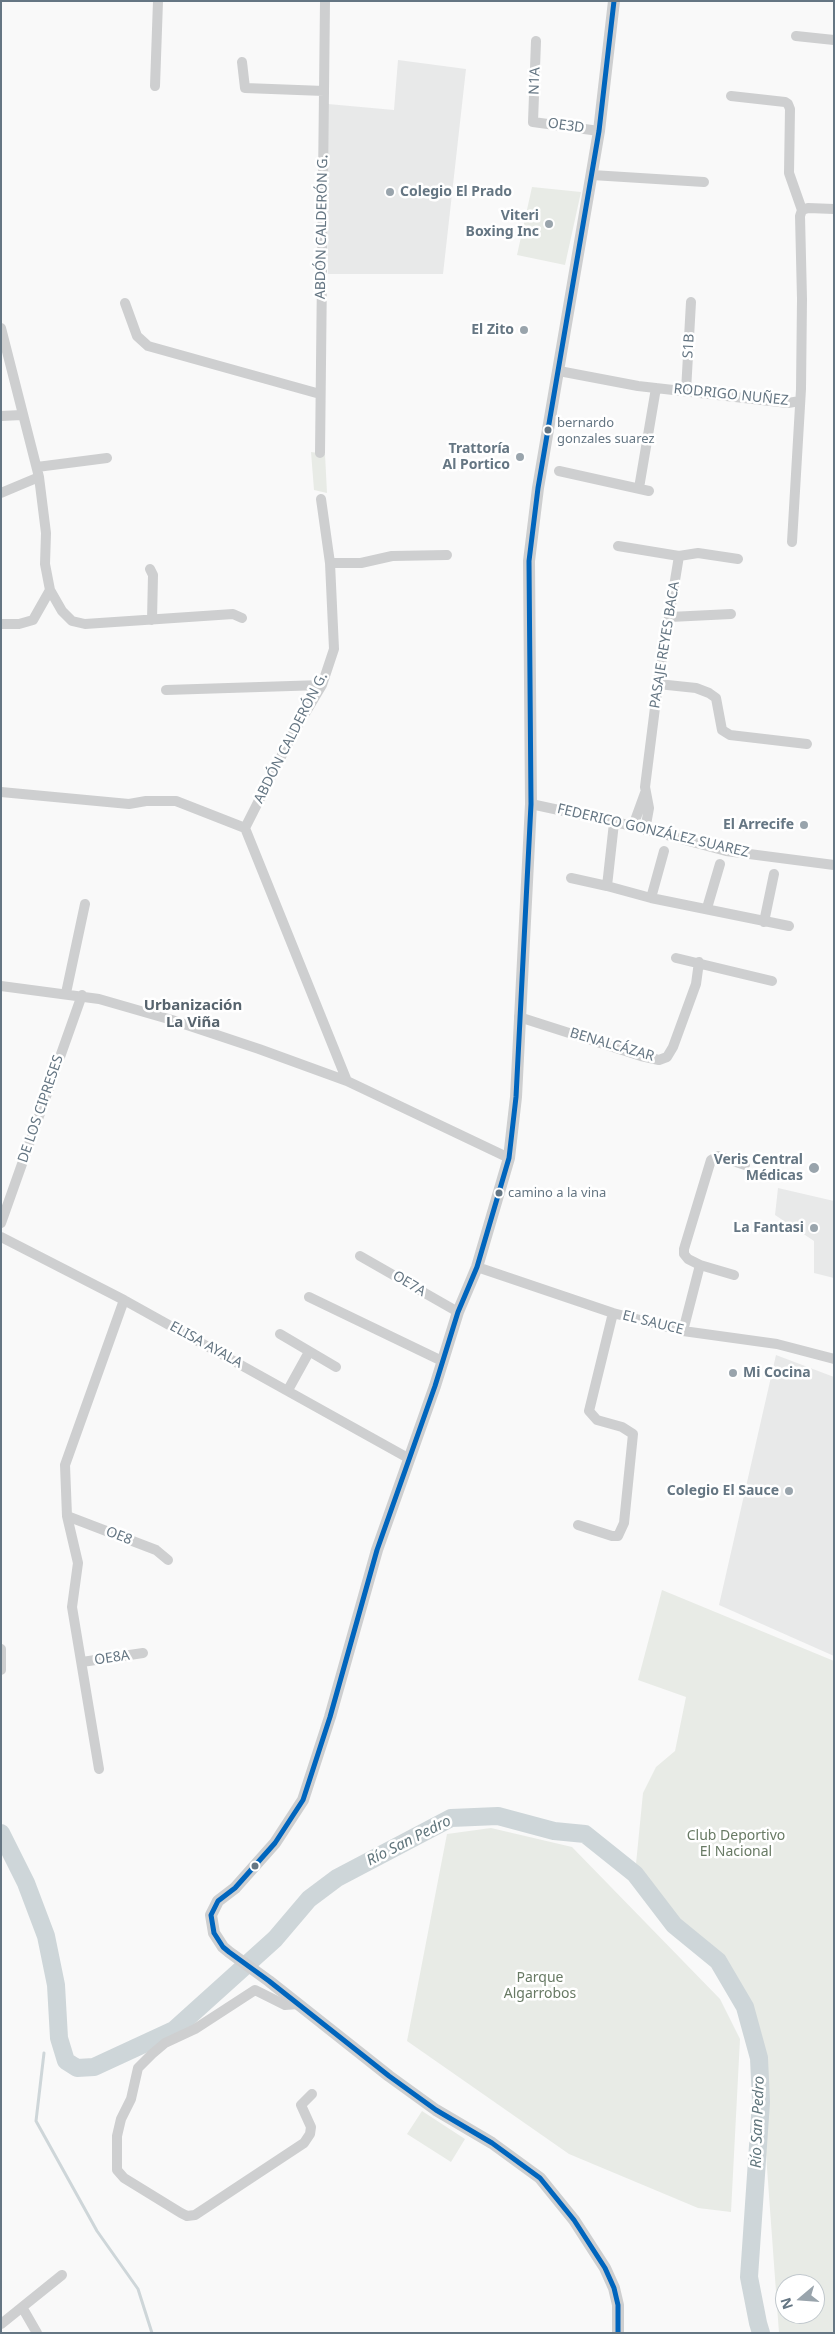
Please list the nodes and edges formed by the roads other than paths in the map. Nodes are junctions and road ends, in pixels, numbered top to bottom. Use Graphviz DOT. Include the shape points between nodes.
graph roads {
  1 [pos="158,1"];
  2 [pos="326,1"];
  3 [pos="614,1"];
  4 [pos="796,36"];
  5 [pos="834,40"];
  6 [pos="536,41"];
  7 [pos="242,62"];
  8 [pos="155,86"];
  9 [pos="324,91"];
  10 [pos="731,96"];
  11 [pos="533,122"];
  12 [pos="599,131"];
  13 [pos="592,175"];
  14 [pos="704,182"];
  15 [pos="834,209"];
  16 [pos="802,210"];
  17 [pos="691,302"];
  18 [pos="125,303"];
  19 [pos="1,328"];
  20 [pos="559,370"];
  21 [pos="656,388"];
  22 [pos="686,391"];
  23 [pos="320,394"];
  24 [pos="800,401"];
  25 [pos="22,415"];
  26 [pos="1,416"];
  27 [pos="320,453"];
  28 [pos="107,458"];
  29 [pos="559,470"];
  30 [pos="38,472"];
  31 [pos="1,493"];
  32 [pos="321,499"];
  33 [pos="792,542"];
  34 [pos="618,546"];
  35 [pos="447,555"];
  36 [pos="680,556"];
  37 [pos="738,559"];
  38 [pos="330,563"];
  39 [pos="150,569"];
  40 [pos="50,590"];
  41 [pos="731,614"];
  42 [pos="670,617"];
  43 [pos="242,618"];
  44 [pos="152,620"];
  45 [pos="1,624"];
  46 [pos="322,684"];
  47 [pos="658,684"];
  48 [pos="166,690"];
  49 [pos="807,744"];
  50 [pos="1,792"];
  51 [pos="645,793"];
  52 [pos="531,804"];
  53 [pos="614,823"];
  54 [pos="633,826"];
  55 [pos="245,828"];
  56 [pos="645,830"];
  57 [pos="664,851"];
  58 [pos="720,864"];
  59 [pos="834,865"];
  60 [pos="774,874"];
  61 [pos="572,878"];
  62 [pos="607,886"];
  63 [pos="651,898"];
  64 [pos="85,904"];
  65 [pos="707,908"];
  66 [pos="764,922"];
  67 [pos="789,926"];
  68 [pos="676,958"];
  69 [pos="699,962"];
  70 [pos="772,981"];
  71 [pos="1,986"];
  72 [pos="66,993"];
  73 [pos="82,995"];
  74 [pos="519,1017"];
  75 [pos="347,1081"];
  76 [pos="509,1158"];
  77 [pos="745,1165"];
  78 [pos="1,1223"];
  79 [pos="1,1237"];
  80 [pos="360,1256"];
  81 [pos="700,1265"];
  82 [pos="478,1267"];
  83 [pos="734,1275"];
  84 [pos="309,1297"];
  85 [pos="124,1300"];
  86 [pos="458,1312"];
  87 [pos="613,1313"];
  88 [pos="683,1331"];
  89 [pos="280,1334"];
  90 [pos="310,1352"];
  91 [pos="834,1359"];
  92 [pos="442,1361"];
  93 [pos="336,1366"];
  94 [pos="288,1390"];
  95 [pos="408,1458"];
  96 [pos="67,1516"];
  97 [pos="578,1525"];
  98 [pos="168,1560"];
  99 [pos="1,1649"];
  100 [pos="143,1653"];
  101 [pos="82,1662"];
  102 [pos="1,1670"];
  103 [pos="99,1769"];
  104 [pos="297,2004"];
  105 [pos="312,2094"];
  106 [pos="62,2275"];
  107 [pos="22,2307"];
  108 [pos="1,2324"];
  109 [pos="37,2333"];
  110 [pos="618,2333"];
  1 -- 8 [label="street"];
  2 -- 9 [label="street, ABDÓN CALDERÓN G."];
  3 -- 12 [label="street"];
  4 -- 5 [label="street"];
  6 -- 11 [label="street, N1A"];
  7 -- 9 [label="street" via="245,88"];
  9 -- 23 [label="street, ABDÓN CALDERÓN G."];
  10 -- 16 [label="street" via="788,104 789,173"];
  11 -- 12 [label="street, OE3D"];
  12 -- 13 [label="street"];
  13 -- 14 [label="street"];
  13 -- 20 [label="street"];
  15 -- 16 [label="street"];
  16 -- 24 [label="street, RODRIGO NUÑEZ"];
  17 -- 22 [label="street, S1B"];
  18 -- 23 [label="street" via="137,336 148,346"];
  19 -- 25 [label="street"];
  20 -- 21 [label="street, RODRIGO NUÑEZ"];
  20 -- 52 [label="street" via="538,488 529,562"];
  21 -- 22 [label="street, RODRIGO NUÑEZ"];
  21 -- 29 [label="street" via="644,489"];
  22 -- 24 [label="street, RODRIGO NUÑEZ" via="788,403"];
  23 -- 27 [label="street, ABDÓN CALDERÓN G."];
  24 -- 33 [label="street"];
  25 -- 26 [label="street"];
  25 -- 30 [label="street"];
  28 -- 30 [label="street"];
  30 -- 31 [label="street"];
  30 -- 40 [label="street"];
  32 -- 38 [label="street, ABDÓN CALDERÓN G."];
  34 -- 36 [label="street"];
  35 -- 38 [label="street" via="392,556 362,563"];
  36 -- 37 [label="street" via="698,553"];
  36 -- 42 [label="street, PASAJE REYES BACA"];
  38 -- 46 [label="street, ABDÓN CALDERÓN G." via="334,649"];
  39 -- 44 [label="street" via="153,575"];
  40 -- 44 [label="street" via="72,621 86,624"];
  40 -- 45 [label="street" via="32,620"];
  41 -- 42 [label="street"];
  42 -- 47 [label="street, PASAJE REYES BACA"];
  43 -- 44 [label="street" via="233,614"];
  46 -- 48 [label="street"];
  46 -- 55 [label="street, ABDÓN CALDERÓN G." via="291,736"];
  47 -- 49 [label="street" via="696,688 709,693 716,698 722,730 730,735"];
  47 -- 51 [label="street, PASAJE REYES BACA"];
  50 -- 55 [label="street" via="129,804 176,801"];
  51 -- 54 [label="street, PASAJE REYES BACA"];
  51 -- 56 [label="street, PASAJE REYES BACA" via="649,808"];
  52 -- 53 [label="street, FEDERICO GONZÁLEZ SUAREZ"];
  52 -- 74 [label="street"];
  53 -- 54 [label="street, FEDERICO GONZÁLEZ SUAREZ"];
  53 -- 62 [label="street"];
  54 -- 56 [label="street, FEDERICO GONZÁLEZ SUAREZ"];
  55 -- 75 [label="street"];
  56 -- 59 [label="street, FEDERICO GONZÁLEZ SUAREZ" via="726,851"];
  57 -- 63 [label="street"];
  58 -- 65 [label="street"];
  60 -- 66 [label="street"];
  61 -- 62 [label="street"];
  62 -- 63 [label="street"];
  63 -- 65 [label="street"];
  64 -- 72 [label="street"];
  65 -- 66 [label="street"];
  66 -- 67 [label="street"];
  68 -- 69 [label="street"];
  69 -- 70 [label="street"];
  69 -- 74 [label="street, BENALCÁZAR" via="696,984 673,1047 667,1056 659,1060"];
  71 -- 72 [label="street"];
  72 -- 73 [label="street"];
  73 -- 75 [label="street" via="259,1048"];
  73 -- 78 [label="street, DE LOS CIPRESES"];
  74 -- 76 [label="street" via="516,1097"];
  75 -- 76 [label="street"];
  76 -- 82 [label="street"];
  77 -- 81 [label="street" via="718,1156 711,1160 684,1249 688,1259"];
  79 -- 85 [label="street, ELISA AYALA"];
  80 -- 86 [label="street, OE7A"];
  81 -- 83 [label="street"];
  81 -- 88 [label="street"];
  82 -- 86 [label="street"];
  82 -- 87 [label="street, EL SAUCE"];
  84 -- 92 [label="street"];
  85 -- 94 [label="street, ELISA AYALA"];
  85 -- 96 [label="street" via="65,1465"];
  86 -- 92 [label="street"];
  87 -- 88 [label="street, EL SAUCE"];
  87 -- 97 [label="street" via="589,1411 597,1420 622,1427 633,1434 624,1524 618,1536"];
  88 -- 91 [label="street, EL SAUCE" via="777,1344"];
  89 -- 90 [label="street"];
  90 -- 93 [label="street"];
  90 -- 94 [label="street"];
  92 -- 95 [label="street"];
  94 -- 95 [label="street, ELISA AYALA"];
  95 -- 104 [label="street" via="377,1550 303,1800 275,1843 236,1888 214,1906 211,1915 213,1928 223,1947"];
  96 -- 98 [label="street, OE8" via="156,1550"];
  96 -- 101 [label="street" via="78,1563 72,1608"];
  99 -- 102 [label="street"];
  100 -- 101 [label="street, OE8A"];
  101 -- 103 [label="street"];
  104 -- 105 [label="street" via="285,2005 255,1990 195,2029 164,2043 152,2054 138,2068 130,2100 121,2119 117,2136 117,2170 124,2178 181,2213 195,2214 304,2143 311,2127 301,2104"];
  104 -- 110 [label="street" via="436,2110 492,2143 540,2178 574,2220 605,2268 618,2305"];
  106 -- 107 [label="street"];
  107 -- 108 [label="street"];
  107 -- 109 [label="street"];
}
